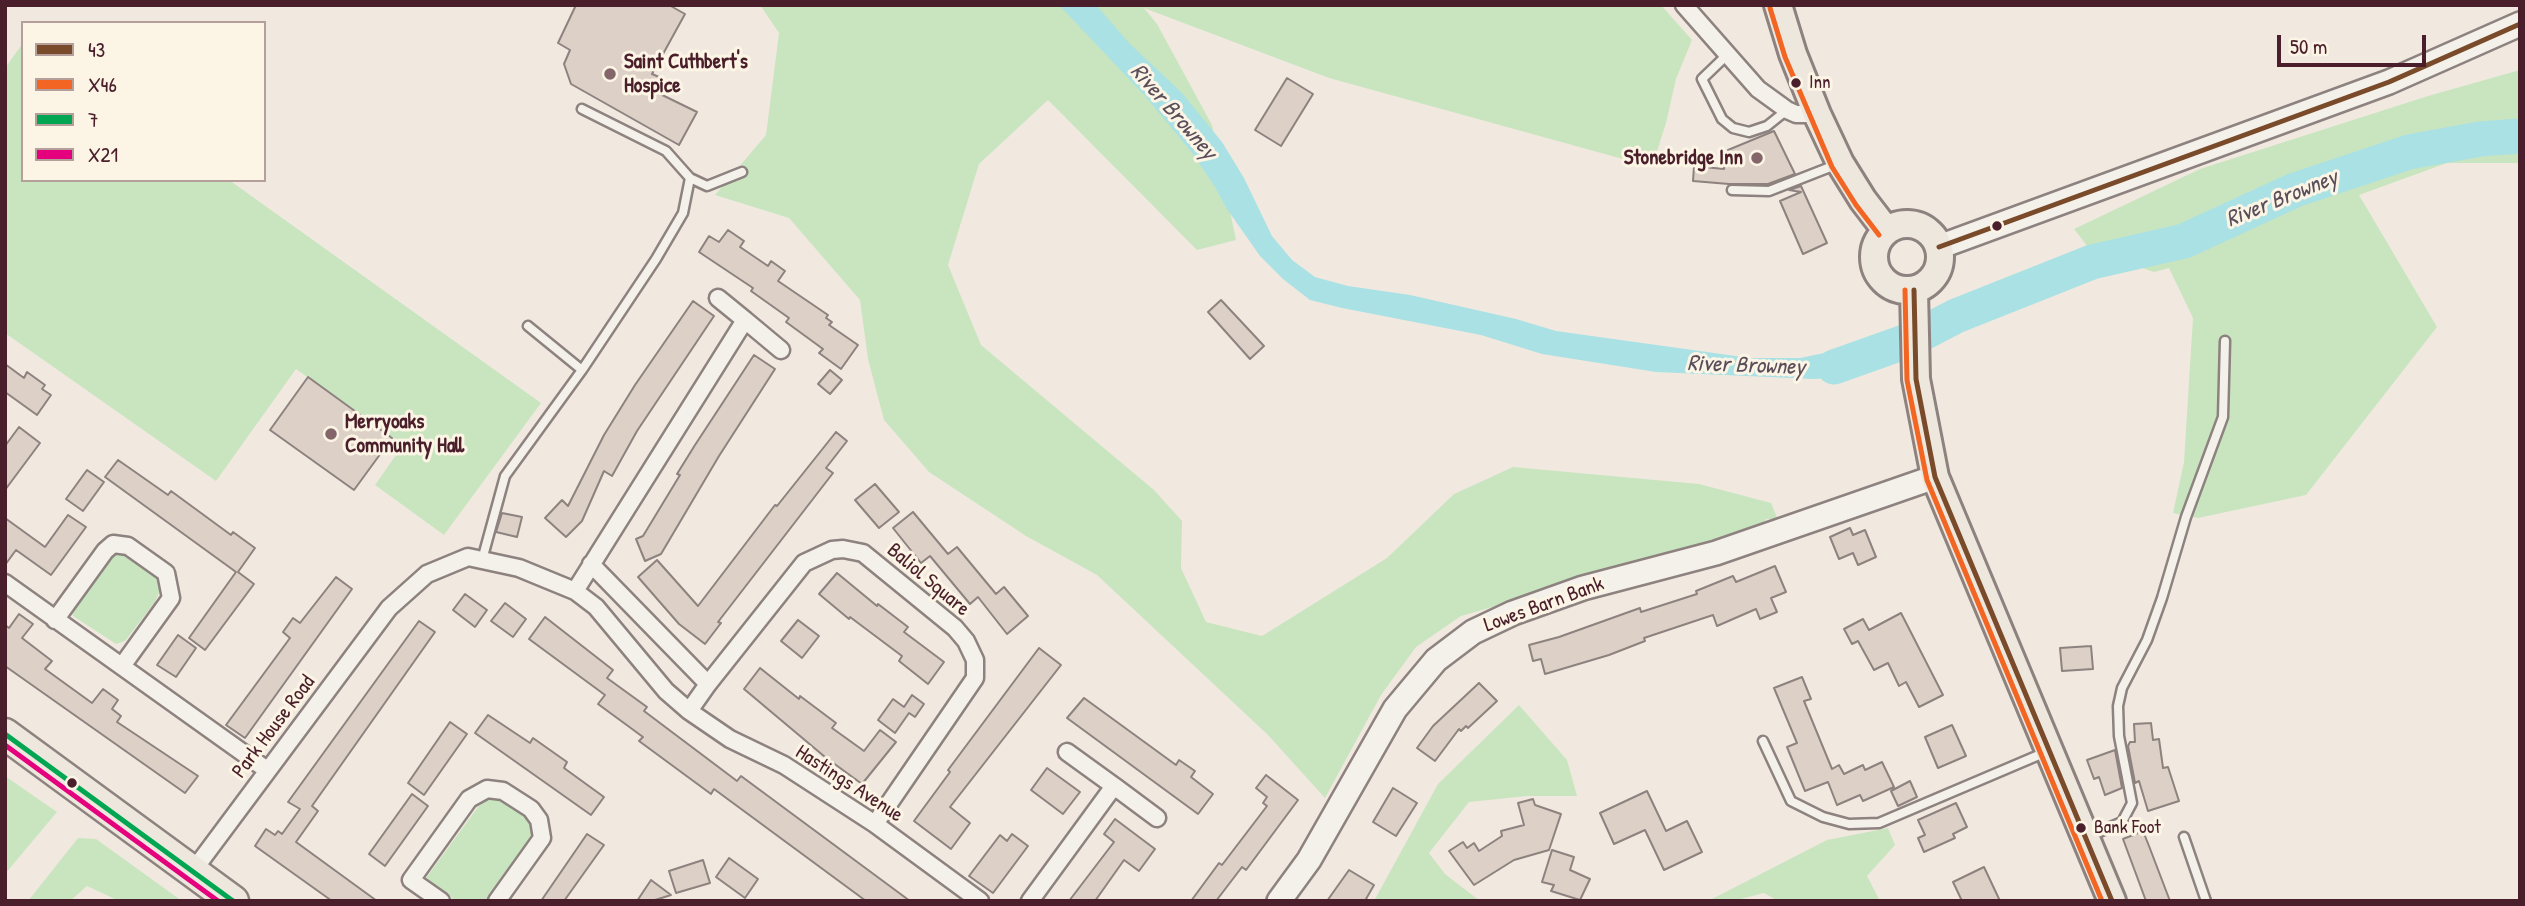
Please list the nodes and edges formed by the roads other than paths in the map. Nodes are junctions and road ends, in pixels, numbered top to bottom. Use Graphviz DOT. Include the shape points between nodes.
graph roads {
  1 [pos="1685,5"];
  2 [pos="1778,5"];
  3 [pos="2520,24"];
  4 [pos="1728,54"];
  5 [pos="582,109"];
  6 [pos="1787,110"];
  7 [pos="1817,114"];
  8 [pos="1840,163"];
  9 [pos="742,172"];
  10 [pos="690,178"];
  11 [pos="1732,190"];
  12 [pos="1886,230"];
  13 [pos="1939,247"];
  14 [pos="1914,290"];
  15 [pos="718,298"];
  16 [pos="745,320"];
  17 [pos="528,326"];
  18 [pos="2225,341"];
  19 [pos="781,351"];
  20 [pos="582,370"];
  21 [pos="1935,477"];
  22 [pos="482,560"];
  23 [pos="591,564"];
  24 [pos="5,583"];
  25 [pos="575,591"];
  26 [pos="389,608"];
  27 [pos="55,620"];
  28 [pos="122,666"];
  29 [pos="708,684"];
  30 [pos="689,711"];
  31 [pos="5,734"];
  32 [pos="1763,741"];
  33 [pos="2049,751"];
  34 [pos="1067,752"];
  35 [pos="267,770"];
  36 [pos="1114,786"];
  37 [pos="1157,818"];
  38 [pos="874,824"];
  39 [pos="2184,836"];
  40 [pos="2085,838"];
  41 [pos="193,871"];
  42 [pos="233,901"];
  43 [pos="441,901"];
  44 [pos="497,901"];
  45 [pos="980,901"];
  46 [pos="1030,901"];
  47 [pos="1279,901"];
  48 [pos="2112,901"];
  49 [pos="2206,901"];
  1 -- 4 [label="street"];
  2 -- 7 [label="main road"];
  3 -- 13 [label="street" via="2389,82"];
  4 -- 6 [label="street" via="1758,89"];
  4 -- 6 [label="lane" via="1702,79 1723,119 1733,128 1749,132 1767,126"];
  5 -- 10 [label="lane" via="666,151"];
  6 -- 7 [label="street"];
  7 -- 8 [label="main road"];
  8 -- 11 [label="lane" via="1769,191"];
  8 -- 12 [label="main road"];
  9 -- 10 [label="lane" via="707,186"];
  10 -- 20 [label="lane" via="683,213"];
  12 -- 13 [label="main road" via="1917,225"];
  12 -- 14 [label="main road" via="1873,257 1879,276 1894,289"];
  13 -- 14 [label="main road" via="1938,269 1924,286"];
  14 -- 21 [label="main road" via="1916,379"];
  15 -- 16 [label="street"];
  16 -- 19 [label="street"];
  16 -- 23 [label="street"];
  17 -- 20 [label="lane"];
  18 -- 40 [label="lane" via="2223,418 2147,640 2122,688 2118,706 2132,803 2122,822"];
  20 -- 22 [label="lane" via="505,476"];
  21 -- 33 [label="main road"];
  21 -- 47 [label="street, Lowes Barn Bank" via="1716,552 1583,588 1473,632 1436,660 1395,709 1309,860"];
  22 -- 25 [label="street, Hastings Avenue" via="519,568"];
  22 -- 26 [label="street, Hastings Avenue" via="468,557 427,574"];
  23 -- 25 [label="street"];
  23 -- 29 [label="street"];
  24 -- 27 [label="street"];
  25 -- 30 [label="street, Hastings Avenue" via="596,607 666,691"];
  26 -- 35 [label="street, Park House Road"];
  27 -- 28 [label="street"];
  27 -- 28 [label="street" via="105,551 113,544 128,546 166,573 171,598"];
  28 -- 35 [label="street"];
  29 -- 30 [label="street"];
  29 -- 38 [label="street, Baliol Square" via="804,563 825,552 843,548 863,553 955,628 975,660 975,678"];
  30 -- 38 [label="street, Hastings Avenue"];
  31 -- 41 [label="highway"];
  32 -- 33 [label="lane" via="1791,801 1849,824 1878,823"];
  33 -- 40 [label="main road"];
  34 -- 36 [label="street"];
  35 -- 41 [label="street, Park House Road"];
  36 -- 37 [label="street"];
  36 -- 46 [label="street"];
  38 -- 45 [label="street, Hastings Avenue"];
  39 -- 49 [label="lane"];
  40 -- 48 [label="main road"];
  41 -- 42 [label="highway"];
  43 -- 44 [label="street" via="411,880 469,799 487,789 503,791 531,809 539,820 542,838"];
}
